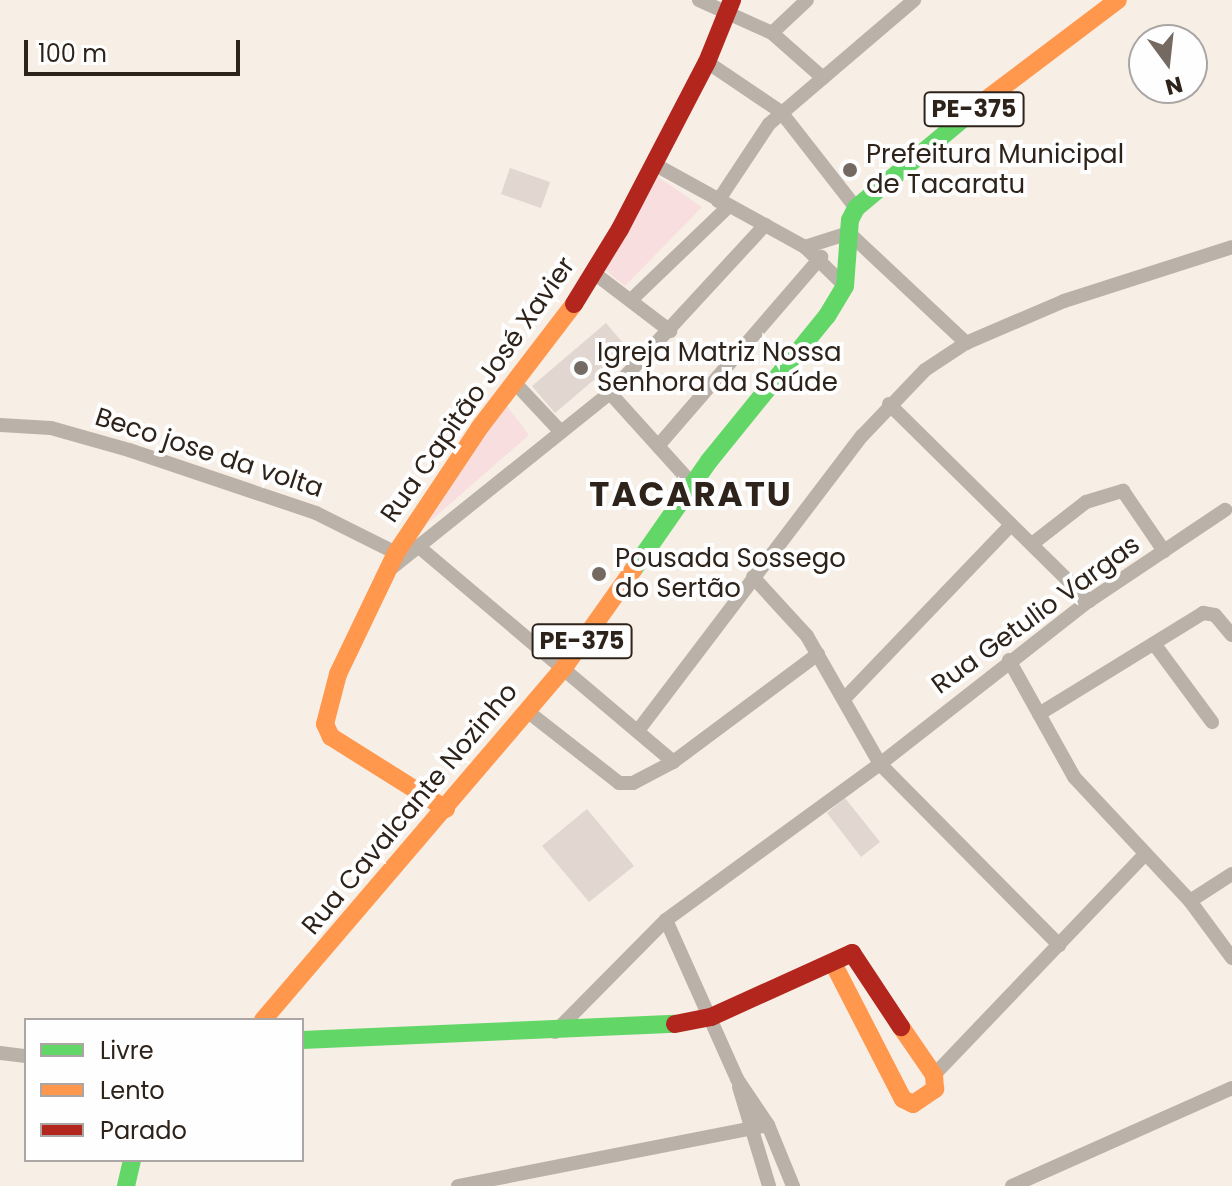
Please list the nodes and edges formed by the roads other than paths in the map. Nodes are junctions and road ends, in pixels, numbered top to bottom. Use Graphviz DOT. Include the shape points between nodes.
graph roads {
  1 [pos="699,0"];
  2 [pos="807,0"];
  3 [pos="914,0"];
  4 [pos="1118,0"];
  5 [pos="730,6"];
  6 [pos="772,33"];
  7 [pos="707,62"];
  8 [pos="823,78"];
  9 [pos="781,112"];
  10 [pos="654,164"];
  11 [pos="723,204"];
  12 [pos="856,208"];
  13 [pos="765,225"];
  14 [pos="849,233"];
  15 [pos="805,247"];
  16 [pos="1232,247"];
  17 [pos="821,257"];
  18 [pos="594,273"];
  19 [pos="845,286"];
  20 [pos="631,300"];
  21 [pos="670,331"];
  22 [pos="966,343"];
  23 [pos="515,383"];
  24 [pos="610,393"];
  25 [pos="889,404"];
  26 [pos="0,425"];
  27 [pos="560,431"];
  28 [pos="658,446"];
  29 [pos="693,485"];
  30 [pos="1225,510"];
  31 [pos="1011,525"];
  32 [pos="1032,544"];
  33 [pos="419,547"];
  34 [pos="1164,551"];
  35 [pos="392,562"];
  36 [pos="753,577"];
  37 [pos="1089,601"];
  38 [pos="1232,635"];
  39 [pos="1155,645"];
  40 [pos="818,654"];
  41 [pos="1009,660"];
  42 [pos="565,666"];
  43 [pos="845,698"];
  44 [pos="527,711"];
  45 [pos="1039,714"];
  46 [pos="1212,722"];
  47 [pos="640,728"];
  48 [pos="673,762"];
  49 [pos="880,764"];
  50 [pos="446,809"];
  51 [pos="1144,855"];
  52 [pos="1232,874"];
  53 [pos="1190,901"];
  54 [pos="666,920"];
  55 [pos="1059,945"];
  56 [pos="1232,958"];
  57 [pos="838,960"];
  58 [pos="711,1017"];
  59 [pos="265,1018"];
  60 [pos="555,1032"];
  61 [pos="304,1040"];
  62 [pos="0,1053"];
  63 [pos="24,1056"];
  64 [pos="934,1075"];
  65 [pos="737,1079"];
  66 [pos="1232,1088"];
  67 [pos="768,1125"];
  68 [pos="749,1130"];
  69 [pos="132,1162"];
  70 [pos="126,1186"];
  71 [pos="458,1186"];
  72 [pos="769,1186"];
  73 [pos="793,1186"];
  74 [pos="1012,1186"];
  1 -- 5 [label="street"];
  2 -- 6 [label="street"];
  3 -- 8 [label="street"];
  4 -- 12 [label="street, PE-375" via="952,126"];
  5 -- 6 [label="street"];
  5 -- 7 [label="street, Rua Capitão José Xavier"];
  6 -- 8 [label="street"];
  7 -- 9 [label="street"];
  7 -- 10 [label="street, Rua Capitão José Xavier"];
  8 -- 9 [label="street"];
  9 -- 11 [label="street" via="756,138"];
  9 -- 12 [label="street"];
  10 -- 11 [label="street"];
  10 -- 18 [label="street, Rua Capitão José Xavier"];
  11 -- 13 [label="street"];
  11 -- 20 [label="street"];
  12 -- 14 [label="street"];
  13 -- 15 [label="street"];
  13 -- 21 [label="street"];
  14 -- 15 [label="street"];
  14 -- 19 [label="street"];
  14 -- 22 [label="street"];
  15 -- 17 [label="street"];
  16 -- 22 [label="street" via="1089,291"];
  17 -- 19 [label="street"];
  17 -- 28 [label="street"];
  18 -- 20 [label="street"];
  18 -- 23 [label="street, Rua Capitão José Xavier"];
  19 -- 29 [label="street, Rua Cavalcante Nozinho / PE-375"];
  20 -- 21 [label="street"];
  21 -- 24 [label="street"];
  22 -- 25 [label="street" via="925,370"];
  23 -- 27 [label="street"];
  23 -- 35 [label="street, Rua Capitão José Xavier"];
  24 -- 27 [label="street"];
  24 -- 28 [label="street"];
  25 -- 31 [label="street"];
  25 -- 36 [label="street"];
  26 -- 35 [label="street, Beco jose da volta" via="51,428 316,513"];
  27 -- 33 [label="street"];
  28 -- 29 [label="street"];
  29 -- 42 [label="street, Rua Cavalcante Nozinho / PE-375"];
  30 -- 34 [label="street, Rua Getulio Vargas"];
  31 -- 32 [label="street"];
  31 -- 43 [label="street"];
  32 -- 34 [label="street" via="1063,516 1123,491"];
  32 -- 37 [label="street"];
  33 -- 35 [label="street"];
  33 -- 42 [label="street"];
  34 -- 37 [label="street, Rua Getulio Vargas"];
  35 -- 50 [label="street, Rua Capitão José Xavier" via="349,646 326,728 339,746"];
  36 -- 40 [label="street" via="788,612"];
  36 -- 47 [label="street"];
  37 -- 41 [label="street, Rua Getulio Vargas"];
  38 -- 39 [label="street" via="1215,615 1201,614"];
  39 -- 45 [label="street"];
  39 -- 46 [label="street"];
  40 -- 43 [label="street"];
  40 -- 48 [label="street"];
  41 -- 45 [label="street"];
  41 -- 49 [label="street, Rua Getulio Vargas"];
  42 -- 44 [label="street, Rua Cavalcante Nozinho / PE-375"];
  42 -- 47 [label="street"];
  43 -- 49 [label="street"];
  44 -- 48 [label="street" via="619,783 633,783"];
  44 -- 50 [label="street, Rua Cavalcante Nozinho / PE-375"];
  45 -- 51 [label="street" via="1074,777"];
  47 -- 48 [label="street"];
  49 -- 54 [label="street, Rua Getulio Vargas"];
  49 -- 55 [label="street"];
  50 -- 59 [label="street, Rua Cavalcante Nozinho / PE-375"];
  51 -- 53 [label="street"];
  51 -- 55 [label="street"];
  52 -- 53 [label="street"];
  53 -- 56 [label="street"];
  54 -- 58 [label="street"];
  54 -- 60 [label="street, Rua Getulio Vargas"];
  55 -- 64 [label="street"];
  57 -- 58 [label="street"];
  57 -- 64 [label="street" via="855,954"];
  57 -- 64 [label="street" via="903,1099 913,1104 932,1096"];
  58 -- 60 [label="street"];
  58 -- 65 [label="street"];
  60 -- 61 [label="street"];
  62 -- 63 [label="street"];
  65 -- 67 [label="street"];
  65 -- 68 [label="street"];
  66 -- 74 [label="street"];
  67 -- 68 [label="street"];
  67 -- 73 [label="street"];
  68 -- 71 [label="street"];
  68 -- 72 [label="street"];
  69 -- 70 [label="street"];
}
